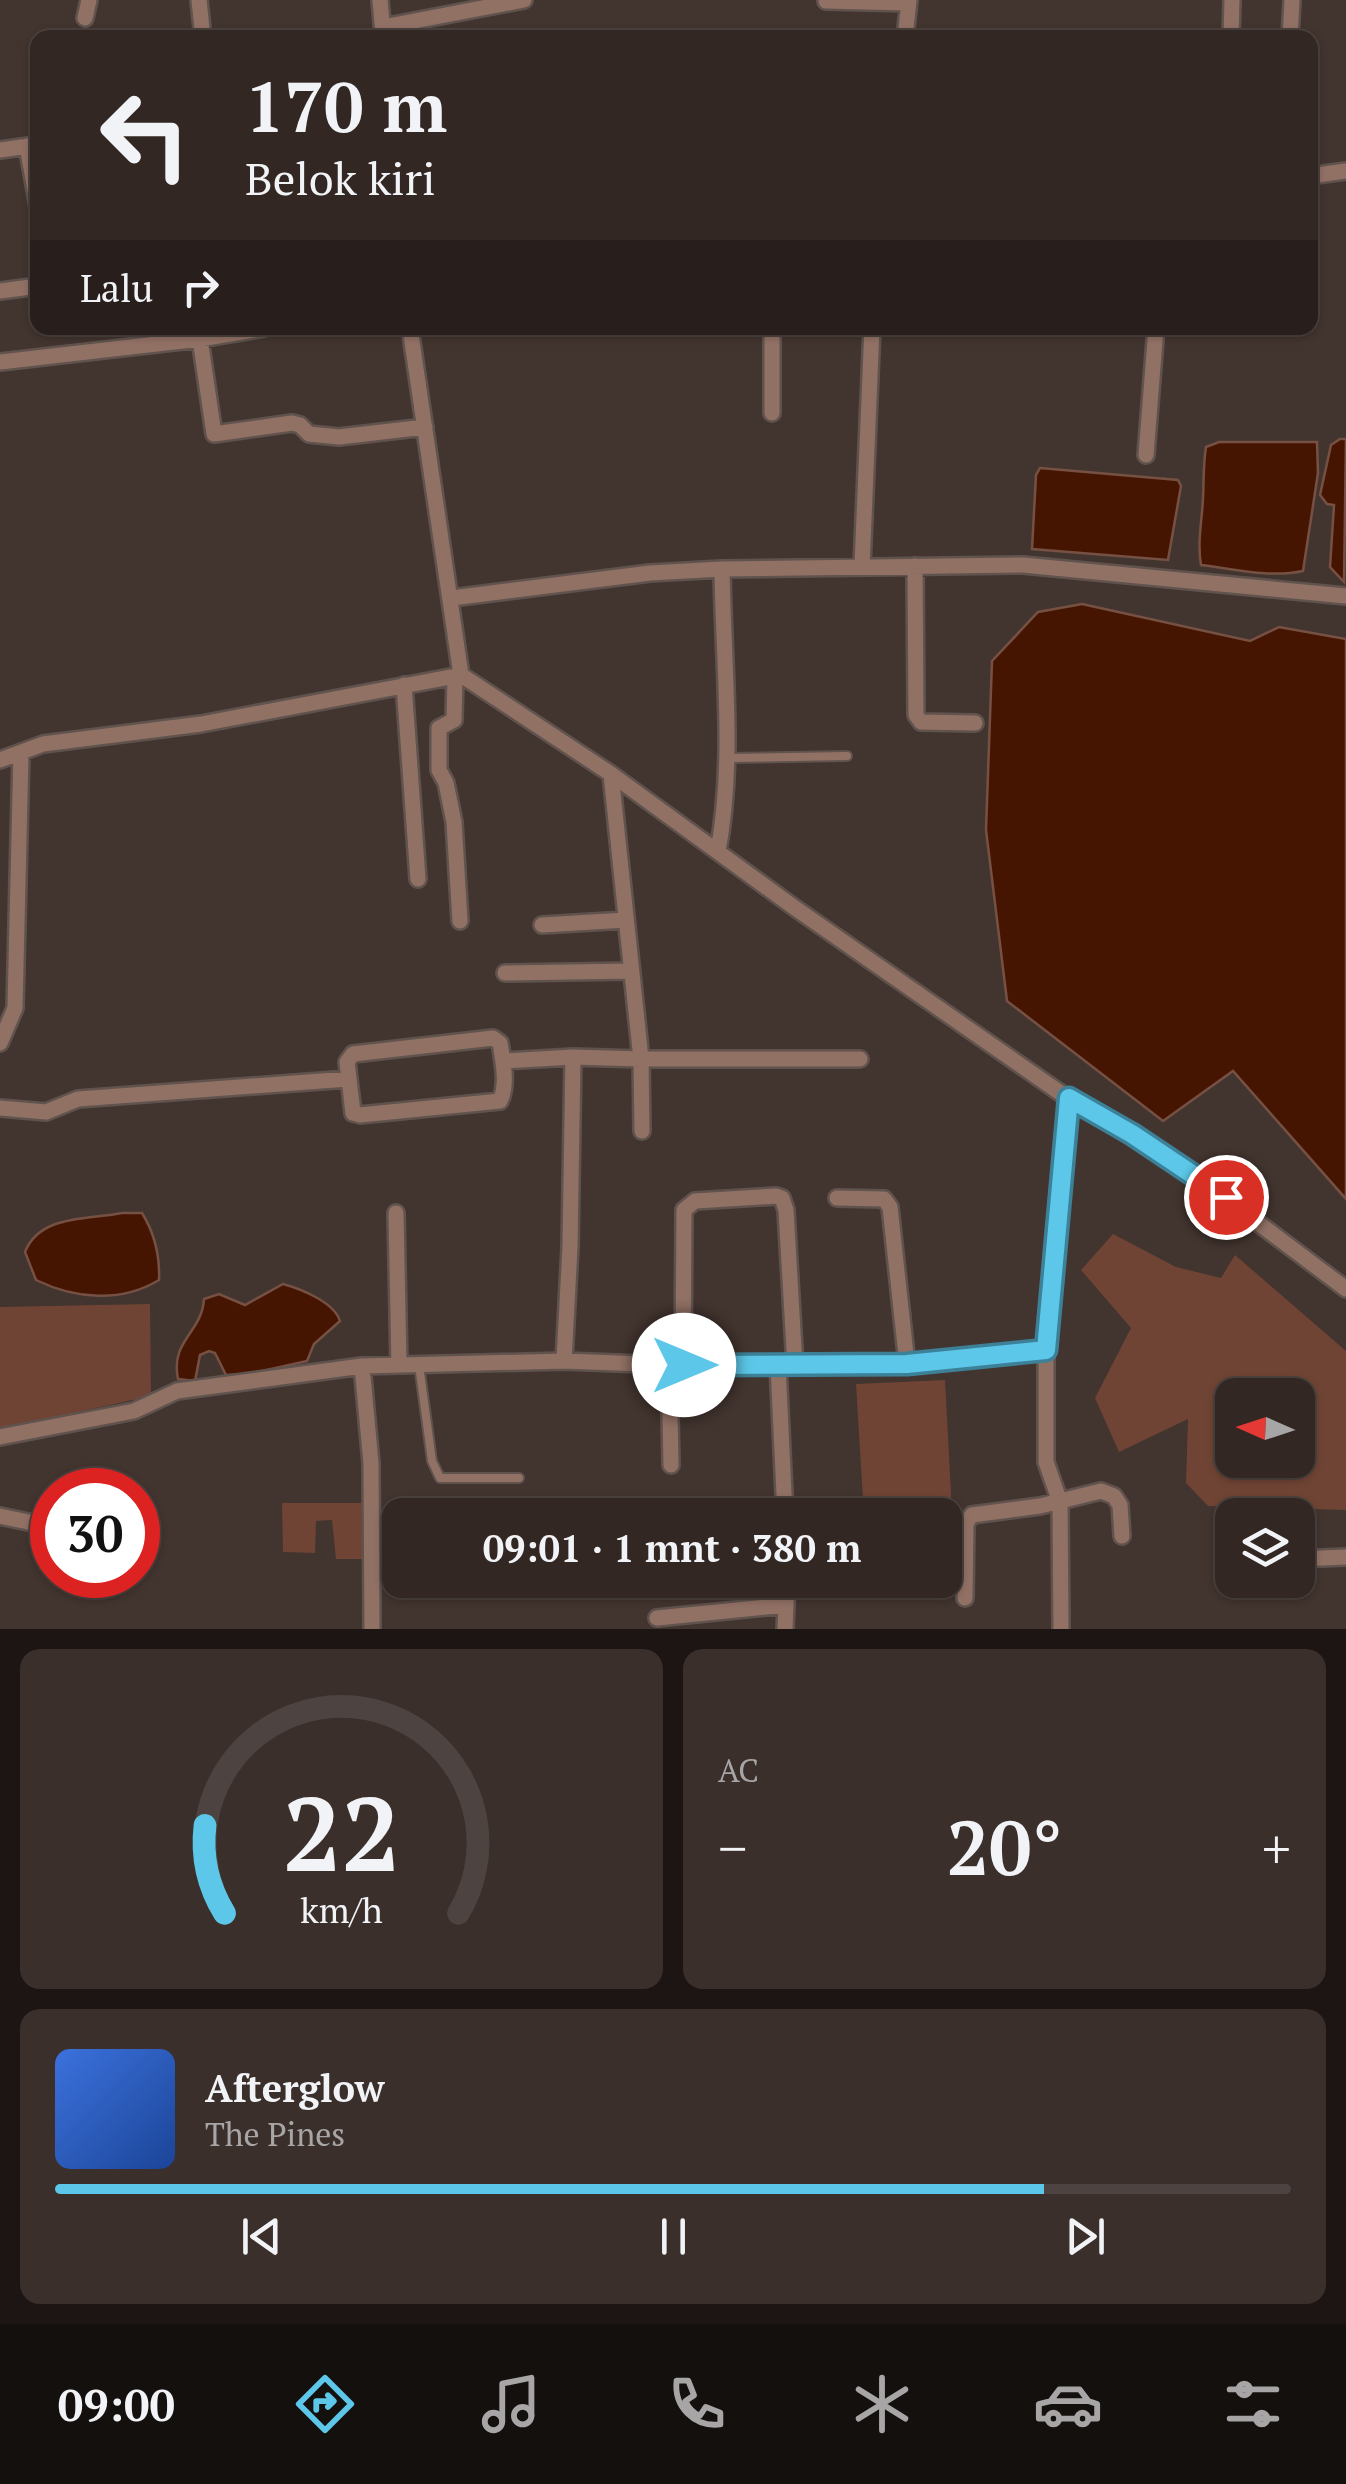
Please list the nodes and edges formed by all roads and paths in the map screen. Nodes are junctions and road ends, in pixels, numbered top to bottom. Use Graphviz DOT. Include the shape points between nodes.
graph roads {
  1 [pos="89,0"];
  2 [pos="199,0"];
  3 [pos="380,0"];
  4 [pos="524,0"];
  5 [pos="1232,0"];
  6 [pos="1292,0"];
  7 [pos="826,2"];
  8 [pos="909,2"];
  9 [pos="85,18"];
  10 [pos="202,30"];
  11 [pos="383,30"];
  12 [pos="392,30"];
  13 [pos="906,30"];
  14 [pos="1231,30"];
  15 [pos="1290,30"];
  16 [pos="30,145"];
  17 [pos="0,150"];
  18 [pos="1346,171"];
  19 [pos="1318,175"];
  20 [pos="30,287"];
  21 [pos="0,290"];
  22 [pos="224,335"];
  23 [pos="412,335"];
  24 [pos="772,335"];
  25 [pos="872,335"];
  26 [pos="1155,335"];
  27 [pos="200,339"];
  28 [pos="0,362"];
  29 [pos="772,413"];
  30 [pos="424,426"];
  31 [pos="1146,454"];
  32 [pos="862,566"];
  33 [pos="914,566"];
  34 [pos="722,568"];
  35 [pos="1346,596"];
  36 [pos="452,598"];
  37 [pos="458,676"];
  38 [pos="404,685"];
  39 [pos="975,723"];
  40 [pos="21,753"];
  41 [pos="846,756"];
  42 [pos="728,758"];
  43 [pos="0,760"];
  44 [pos="612,774"];
  45 [pos="718,852"];
  46 [pos="418,879"];
  47 [pos="626,920"];
  48 [pos="460,921"];
  49 [pos="542,925"];
  50 [pos="631,972"];
  51 [pos="505,973"];
  52 [pos="0,1043"];
  53 [pos="573,1058"];
  54 [pos="641,1059"];
  55 [pos="860,1059"];
  56 [pos="503,1061"];
  57 [pos="348,1079"];
  58 [pos="1069,1098"];
  59 [pos="0,1108"];
  60 [pos="642,1131"];
  61 [pos="837,1198"];
  62 [pos="396,1214"];
  63 [pos="1346,1289"];
  64 [pos="1046,1350"];
  65 [pos="564,1361"];
  66 [pos="419,1364"];
  67 [pos="907,1364"];
  68 [pos="399,1365"];
  69 [pos="676,1365"];
  70 [pos="362,1366"];
  71 [pos="787,1366"];
  72 [pos="0,1438"];
  73 [pos="671,1465"];
  74 [pos="519,1478"];
  75 [pos="785,1498"];
  76 [pos="1060,1502"];
  77 [pos="0,1516"];
  78 [pos="30,1522"];
  79 [pos="1122,1536"];
  80 [pos="1346,1557"];
  81 [pos="1315,1559"];
  82 [pos="786,1598"];
  83 [pos="966,1598"];
  84 [pos="786,1605"];
  85 [pos="657,1618"];
  86 [pos="372,1629"];
  87 [pos="785,1629"];
  88 [pos="1061,1629"];
  1 -- 9 [label="street"];
  2 -- 10 [label="street"];
  3 -- 11 [label="street"];
  4 -- 12 [label="street"];
  5 -- 14 [label="street"];
  6 -- 15 [label="street"];
  7 -- 8 [label="street"];
  8 -- 13 [label="street"];
  16 -- 17 [label="street"];
  18 -- 19 [label="street"];
  20 -- 21 [label="street"];
  22 -- 27 [label="street"];
  23 -- 30 [label="street"];
  24 -- 29 [label="street"];
  25 -- 32 [label="street"];
  26 -- 31 [label="street"];
  27 -- 28 [label="street"];
  27 -- 30 [label="street" via="214,434 292,423 309,434 339,436"];
  30 -- 36 [label="street"];
  32 -- 33 [label="street"];
  32 -- 34 [label="street"];
  33 -- 35 [label="street" via="1023,565"];
  33 -- 39 [label="street" via="916,715 921,722"];
  34 -- 36 [label="street"];
  34 -- 42 [label="street"];
  36 -- 37 [label="street"];
  37 -- 38 [label="street"];
  37 -- 44 [label="street"];
  37 -- 48 [label="street" via="454,720 439,728 438,770 454,822"];
  38 -- 40 [label="street" via="200,724 43,744"];
  38 -- 46 [label="street"];
  40 -- 43 [label="street"];
  40 -- 52 [label="street" via="14,1008"];
  41 -- 42 [label="lane"];
  42 -- 45 [label="street"];
  44 -- 45 [label="street"];
  44 -- 47 [label="street"];
  45 -- 58 [label="street"];
  47 -- 49 [label="street"];
  47 -- 50 [label="street"];
  50 -- 51 [label="street"];
  50 -- 54 [label="street"];
  53 -- 54 [label="street"];
  53 -- 56 [label="street"];
  53 -- 65 [label="street"];
  54 -- 55 [label="street"];
  54 -- 60 [label="street"];
  56 -- 57 [label="street" via="493,1038 353,1054"];
  56 -- 57 [label="street" via="504,1095 498,1102 356,1115"];
  57 -- 59 [label="street" via="78,1100 46,1112"];
  58 -- 63 [label="street" via="1194,1174"];
  58 -- 64 [label="street"];
  61 -- 67 [label="street" via="884,1199 890,1207"];
  62 -- 68 [label="street"];
  64 -- 67 [label="street"];
  64 -- 76 [label="street" via="1046,1455"];
  65 -- 66 [label="street"];
  65 -- 69 [label="street"];
  66 -- 68 [label="street"];
  66 -- 74 [label="lane" via="434,1472 448,1480"];
  67 -- 71 [label="street"];
  68 -- 70 [label="street"];
  69 -- 71 [label="street"];
  69 -- 71 [label="street" via="684,1210 695,1201 776,1196 786,1210"];
  69 -- 73 [label="street"];
  70 -- 72 [label="street" via="177,1391 134,1411"];
  70 -- 86 [label="street"];
  71 -- 75 [label="street"];
  76 -- 79 [label="street" via="1108,1492 1120,1506"];
  76 -- 83 [label="street" via="969,1516"];
  76 -- 88 [label="street"];
  77 -- 78 [label="street"];
  80 -- 81 [label="street"];
  82 -- 84 [label="street"];
  84 -- 85 [label="street"];
  84 -- 87 [label="street"];
}
